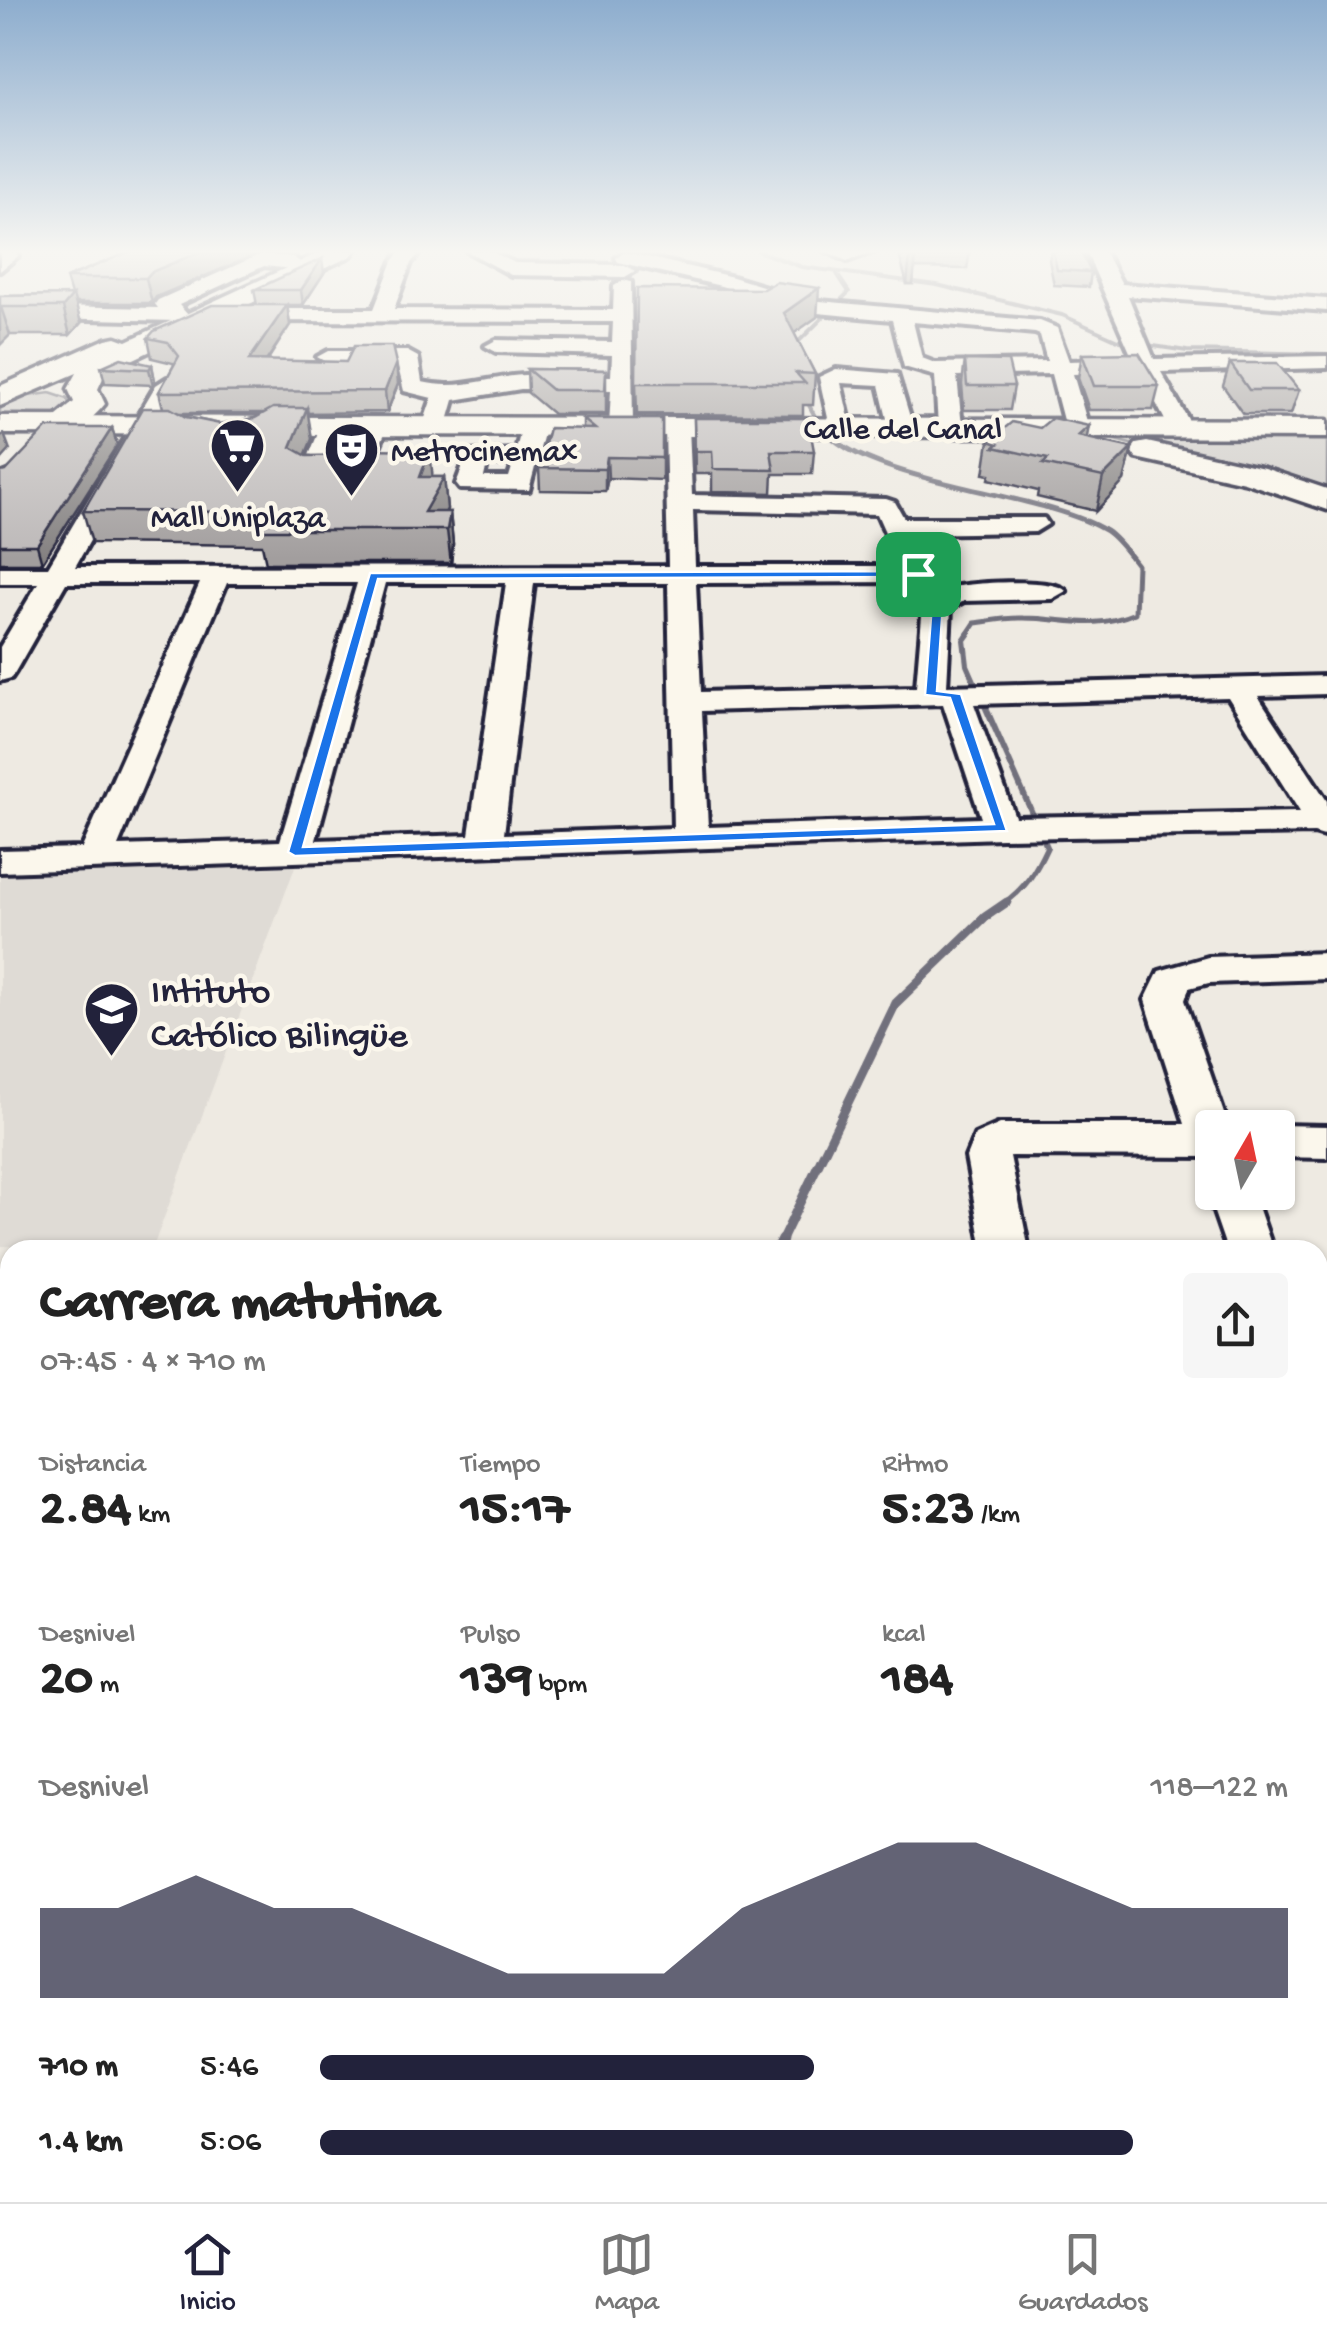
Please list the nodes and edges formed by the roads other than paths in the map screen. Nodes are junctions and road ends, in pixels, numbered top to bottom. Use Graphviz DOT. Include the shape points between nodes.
graph roads {
  1 [pos="100,354"];
  2 [pos="120,354"];
  3 [pos="622,354"];
  4 [pos="910,354"];
  5 [pos="1057,354"];
  6 [pos="1126,354"];
  7 [pos="1141,354"];
  8 [pos="1186,354"];
  9 [pos="328,357"];
  10 [pos="107,361"];
  11 [pos="1327,362"];
  12 [pos="1062,367"];
  13 [pos="946,371"];
  14 [pos="621,383"];
  15 [pos="7,394"];
  16 [pos="444,394"];
  17 [pos="89,401"];
  18 [pos="0,425"];
  19 [pos="56,425"];
  20 [pos="146,425"];
  21 [pos="333,426"];
  22 [pos="376,426"];
  23 [pos="435,426"];
  24 [pos="534,426"];
  25 [pos="621,426"];
  26 [pos="677,427"];
  27 [pos="825,427"];
  28 [pos="901,427"];
  29 [pos="959,427"];
  30 [pos="1077,428"];
  31 [pos="1181,428"];
  32 [pos="1327,429"];
  33 [pos="26,452"];
  34 [pos="526,457"];
  35 [pos="1327,500"];
  36 [pos="680,502"];
  37 [pos="1035,524"];
  38 [pos="896,526"];
  39 [pos="0,574"];
  40 [pos="918,574"];
  41 [pos="58,575"];
  42 [pos="217,575"];
  43 [pos="374,576"];
  44 [pos="521,576"];
  45 [pos="682,576"];
  46 [pos="1052,592"];
  47 [pos="937,604"];
  48 [pos="4,660"];
  49 [pos="1327,685"];
  50 [pos="1237,687"];
  51 [pos="965,694"];
  52 [pos="686,702"];
  53 [pos="1326,824"];
  54 [pos="1010,828"];
  55 [pos="691,839"];
  56 [pos="484,845"];
  57 [pos="295,852"];
  58 [pos="94,858"];
  59 [pos="0,861"];
  60 [pos="1327,966"];
  61 [pos="1202,1110"];
  62 [pos="1195,1141"];
  63 [pos="1295,1141"];
  64 [pos="1327,1142"];
  65 [pos="1236,1210"];
  66 [pos="1004,1240"];
  67 [pos="1247,1240"];
  1 -- 15 [label="main road"];
  2 -- 10 [label="main road"];
  3 -- 14 [label="street"];
  4 -- 13 [label="street" via="912,362"];
  5 -- 12 [label="street"];
  6 -- 12 [label="street"];
  7 -- 31 [label="street"];
  8 -- 11 [label="street"];
  9 -- 16 [label="street" via="407,357 412,386"];
  10 -- 17 [label="main road" via="86,381"];
  10 -- 20 [label="street" via="162,370 168,381"];
  12 -- 13 [label="street"];
  12 -- 30 [label="street"];
  13 -- 29 [label="street"];
  14 -- 16 [label="street" via="520,382"];
  14 -- 25 [label="street"];
  15 -- 17 [label="main road" via="56,390"];
  16 -- 23 [label="street"];
  17 -- 19 [label="main road"];
  17 -- 20 [label="main road"];
  18 -- 19 [label="main road, Calle del Canal"];
  19 -- 20 [label="main road, Calle del Canal"];
  19 -- 33 [label="street"];
  20 -- 21 [label="main road, Calle del Canal"];
  20 -- 41 [label="street"];
  21 -- 22 [label="main road, Calle del Canal"];
  21 -- 22 [label="street" via="312,478 355,478"];
  22 -- 23 [label="main road, Calle del Canal"];
  23 -- 24 [label="main road, Calle del Canal"];
  24 -- 25 [label="main road, Calle del Canal"];
  24 -- 34 [label="street"];
  25 -- 26 [label="main road, Calle del Canal"];
  26 -- 27 [label="main road, Calle del Canal"];
  26 -- 36 [label="street"];
  27 -- 28 [label="main road, Calle del Canal"];
  27 -- 28 [label="street" via="830,378 836,376 889,379"];
  28 -- 29 [label="main road, Calle del Canal"];
  29 -- 30 [label="main road, Calle del Canal"];
  29 -- 35 [label="main road" via="1169,455"];
  30 -- 31 [label="main road, Calle del Canal"];
  31 -- 32 [label="main road, Calle del Canal"];
  36 -- 38 [label="street" via="873,504 886,506"];
  36 -- 45 [label="street"];
  37 -- 38 [label="street"];
  38 -- 40 [label="street"];
  39 -- 41 [label="street"];
  40 -- 45 [label="street"];
  40 -- 47 [label="street"];
  41 -- 42 [label="street"];
  41 -- 48 [label="street"];
  42 -- 43 [label="street"];
  42 -- 58 [label="street"];
  43 -- 44 [label="street"];
  43 -- 57 [label="street"];
  44 -- 45 [label="street"];
  44 -- 56 [label="street"];
  45 -- 52 [label="street"];
  46 -- 47 [label="street" via="958,593"];
  47 -- 51 [label="street"];
  49 -- 50 [label="street"];
  50 -- 51 [label="street"];
  50 -- 53 [label="street"];
  51 -- 52 [label="street"];
  51 -- 54 [label="street"];
  52 -- 55 [label="street"];
  53 -- 54 [label="street"];
  54 -- 55 [label="street"];
  55 -- 56 [label="street"];
  56 -- 57 [label="street"];
  57 -- 58 [label="street"];
  58 -- 59 [label="street"];
  60 -- 61 [label="street" via="1208,970 1173,980 1165,1000"];
  62 -- 66 [label="street" via="1000,1140 988,1157"];
  63 -- 64 [label="street"];
  65 -- 67 [label="street"];
}
